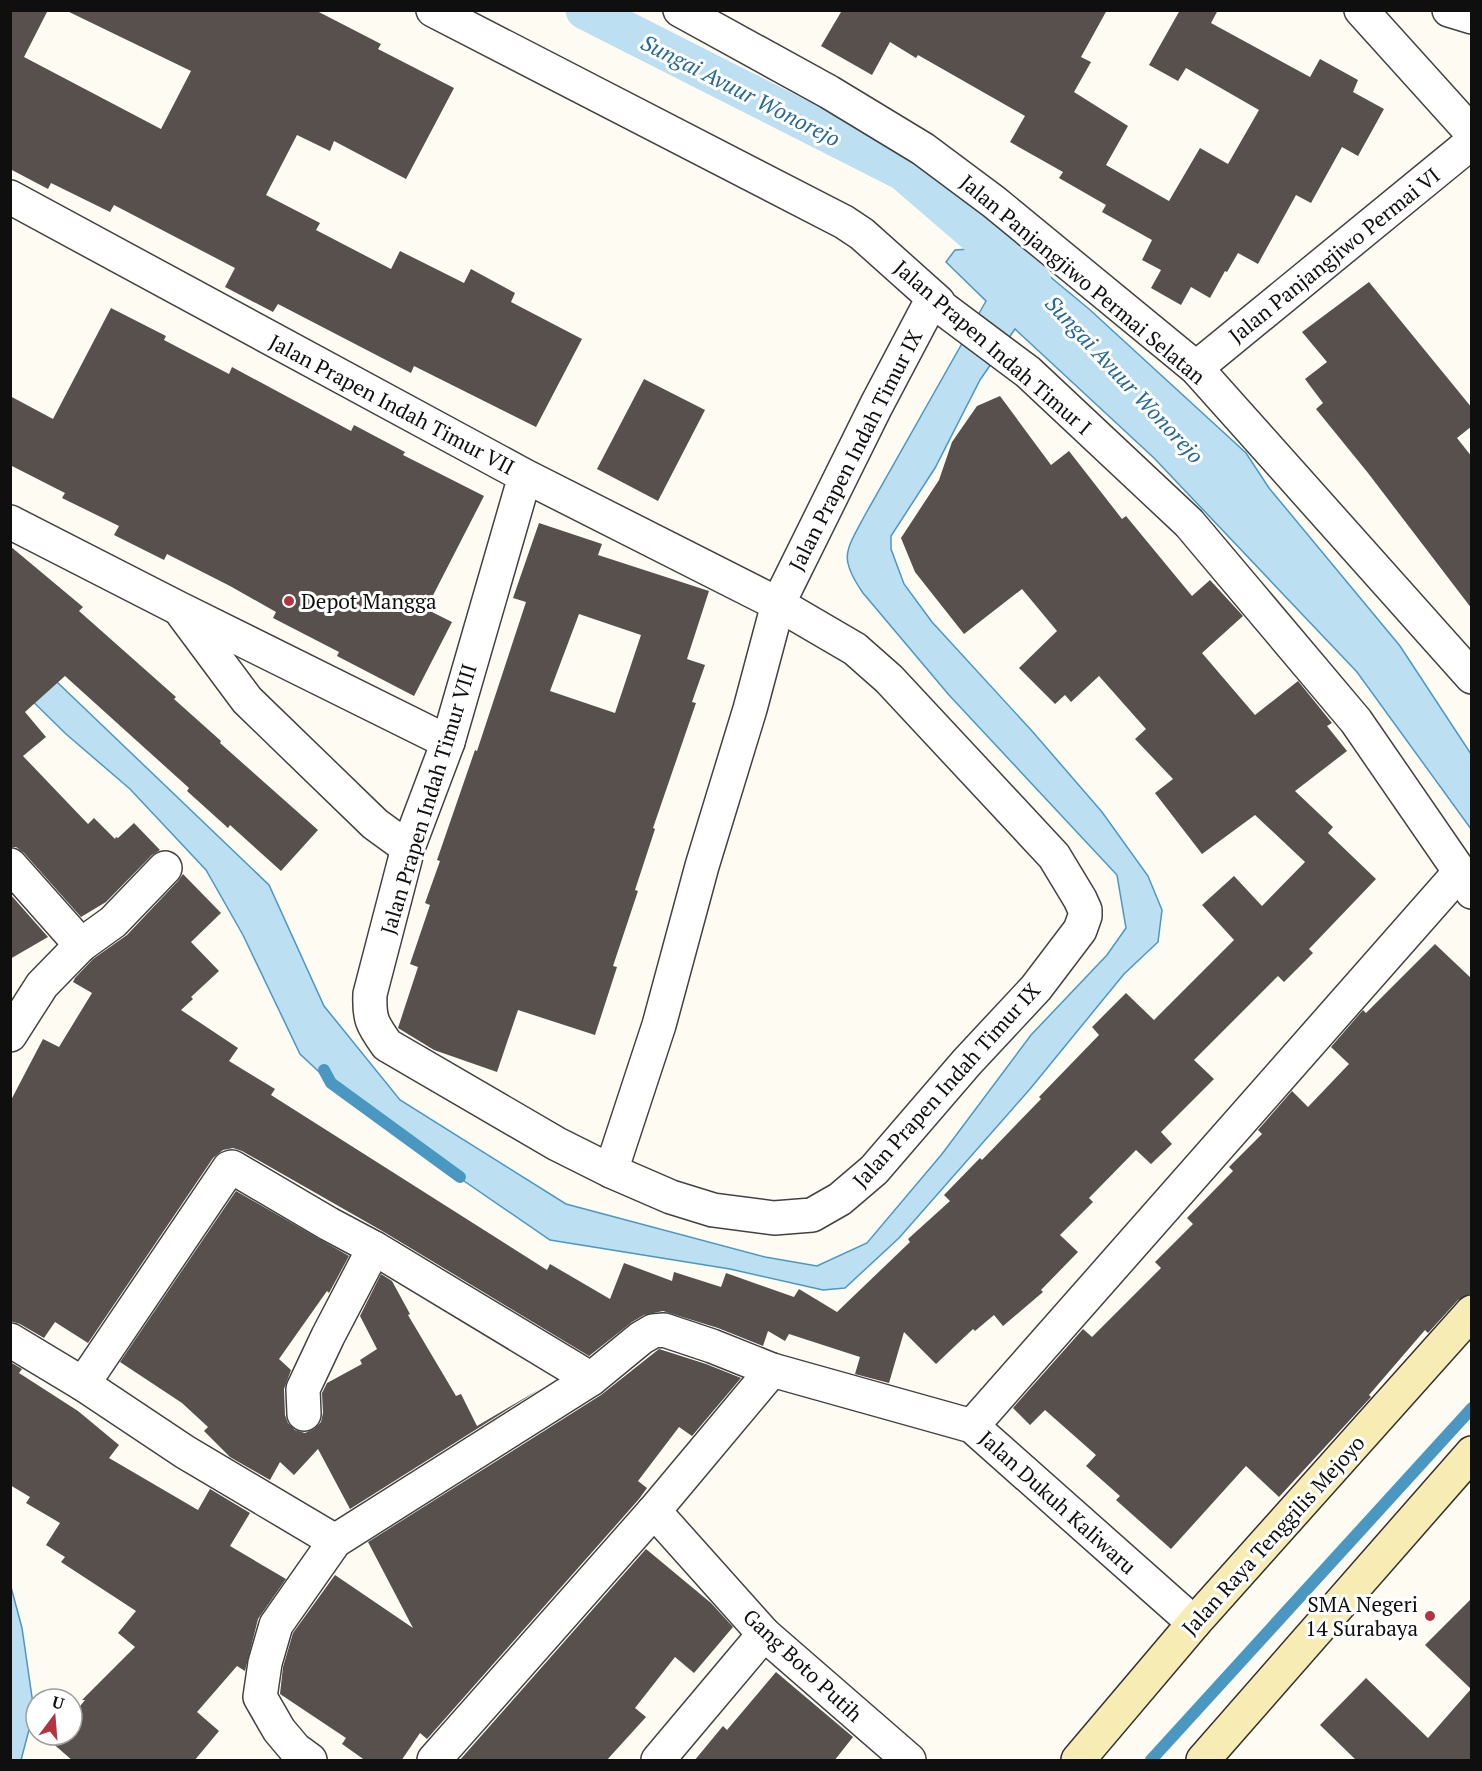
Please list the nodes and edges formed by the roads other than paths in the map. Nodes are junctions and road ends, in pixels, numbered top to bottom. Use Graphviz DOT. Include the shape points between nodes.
graph roads {
  1 [pos="433,10"];
  2 [pos="680,10"];
  3 [pos="1361,10"];
  4 [pos="1449,10"];
  5 [pos="1472,16"];
  6 [pos="1472,133"];
  7 [pos="1472,142"];
  8 [pos="10,196"];
  9 [pos="937,302"];
  10 [pos="1196,368"];
  11 [pos="525,476"];
  12 [pos="10,522"];
  13 [pos="778,604"];
  14 [pos="178,608"];
  15 [pos="1472,677"];
  16 [pos="448,742"];
  17 [pos="408,848"];
  18 [pos="10,865"];
  19 [pos="165,868"];
  20 [pos="1466,882"];
  21 [pos="81,945"];
  22 [pos="42,985"];
  23 [pos="10,999"];
  24 [pos="10,1035"];
  25 [pos="611,1171"];
  26 [pos="374,1248"];
  27 [pos="1472,1312"];
  28 [pos="10,1340"];
  29 [pos="772,1370"];
  30 [pos="591,1379"];
  31 [pos="83,1384"];
  32 [pos="304,1414"];
  33 [pos="972,1426"];
  34 [pos="1472,1453"];
  35 [pos="654,1511"];
  36 [pos="335,1541"];
  37 [pos="1194,1623"];
  38 [pos="764,1634"];
  39 [pos="296,1757"];
  40 [pos="434,1761"];
  41 [pos="658,1761"];
  42 [pos="909,1761"];
  43 [pos="1078,1761"];
  44 [pos="1203,1761"];
  1 -- 9 [label="street, Jalan Prapen Indah Timur I" via="844,222"];
  2 -- 10 [label="street, Jalan Panjangjiwo Permai Selatan" via="923,148"];
  3 -- 6 [label="street"];
  4 -- 5 [label="street"];
  7 -- 10 [label="street, Jalan Panjangjiwo Permai VI"];
  8 -- 11 [label="street, Jalan Prapen Indah Timur VII"];
  9 -- 13 [label="street, Jalan Prapen Indah Timur IX" via="876,406"];
  9 -- 20 [label="street, Jalan Prapen Indah Timur I" via="1028,372 1189,523 1356,720"];
  10 -- 15 [label="street, Jalan Panjangjiwo Permai Selatan"];
  11 -- 13 [label="street, Jalan Prapen Indah Timur VII"];
  11 -- 16 [label="street, Jalan Prapen Indah Timur VIII"];
  12 -- 14 [label="street"];
  13 -- 25 [label="street, Jalan Prapen Indah Timur IX" via="659,1025"];
  13 -- 25 [label="street, Jalan Prapen Indah Timur IX" via="855,649 890,679 1054,856 1080,899 1085,916 1080,930 1036,988 874,1170 840,1199 812,1215 774,1218 713,1210"];
  14 -- 16 [label="street"];
  14 -- 17 [label="street" via="247,700 375,824"];
  16 -- 17 [label="street, Jalan Prapen Indah Timur VIII"];
  17 -- 25 [label="street, Jalan Prapen Indah Timur VIII" via="370,994 369,1015 377,1030 387,1045 458,1088"];
  18 -- 21 [label="street"];
  19 -- 21 [label="street" via="113,922"];
  20 -- 33 [label="street"];
  21 -- 22 [label="street"];
  22 -- 23 [label="street"];
  22 -- 24 [label="street"];
  26 -- 30 [label="street"];
  26 -- 31 [label="street" via="229,1168"];
  26 -- 32 [label="street" via="303,1389"];
  27 -- 37 [label="street, Jalan Raya Tenggilis Mejoyo"];
  28 -- 31 [label="street"];
  29 -- 30 [label="street, Jalan Dukuh Kaliwaru" via="664,1330 641,1338"];
  29 -- 33 [label="street, Jalan Dukuh Kaliwaru"];
  29 -- 35 [label="street"];
  30 -- 36 [label="street"];
  31 -- 36 [label="street" via="185,1452"];
  33 -- 37 [label="street, Jalan Dukuh Kaliwaru"];
  34 -- 44 [label="street"];
  35 -- 38 [label="street, Gang Boto Putih"];
  35 -- 40 [label="street"];
  36 -- 39 [label="street" via="276,1625 265,1663 260,1697"];
  37 -- 43 [label="street, Jalan Raya Tenggilis Mejoyo"];
  38 -- 41 [label="street"];
  38 -- 42 [label="street, Gang Boto Putih"];
}
